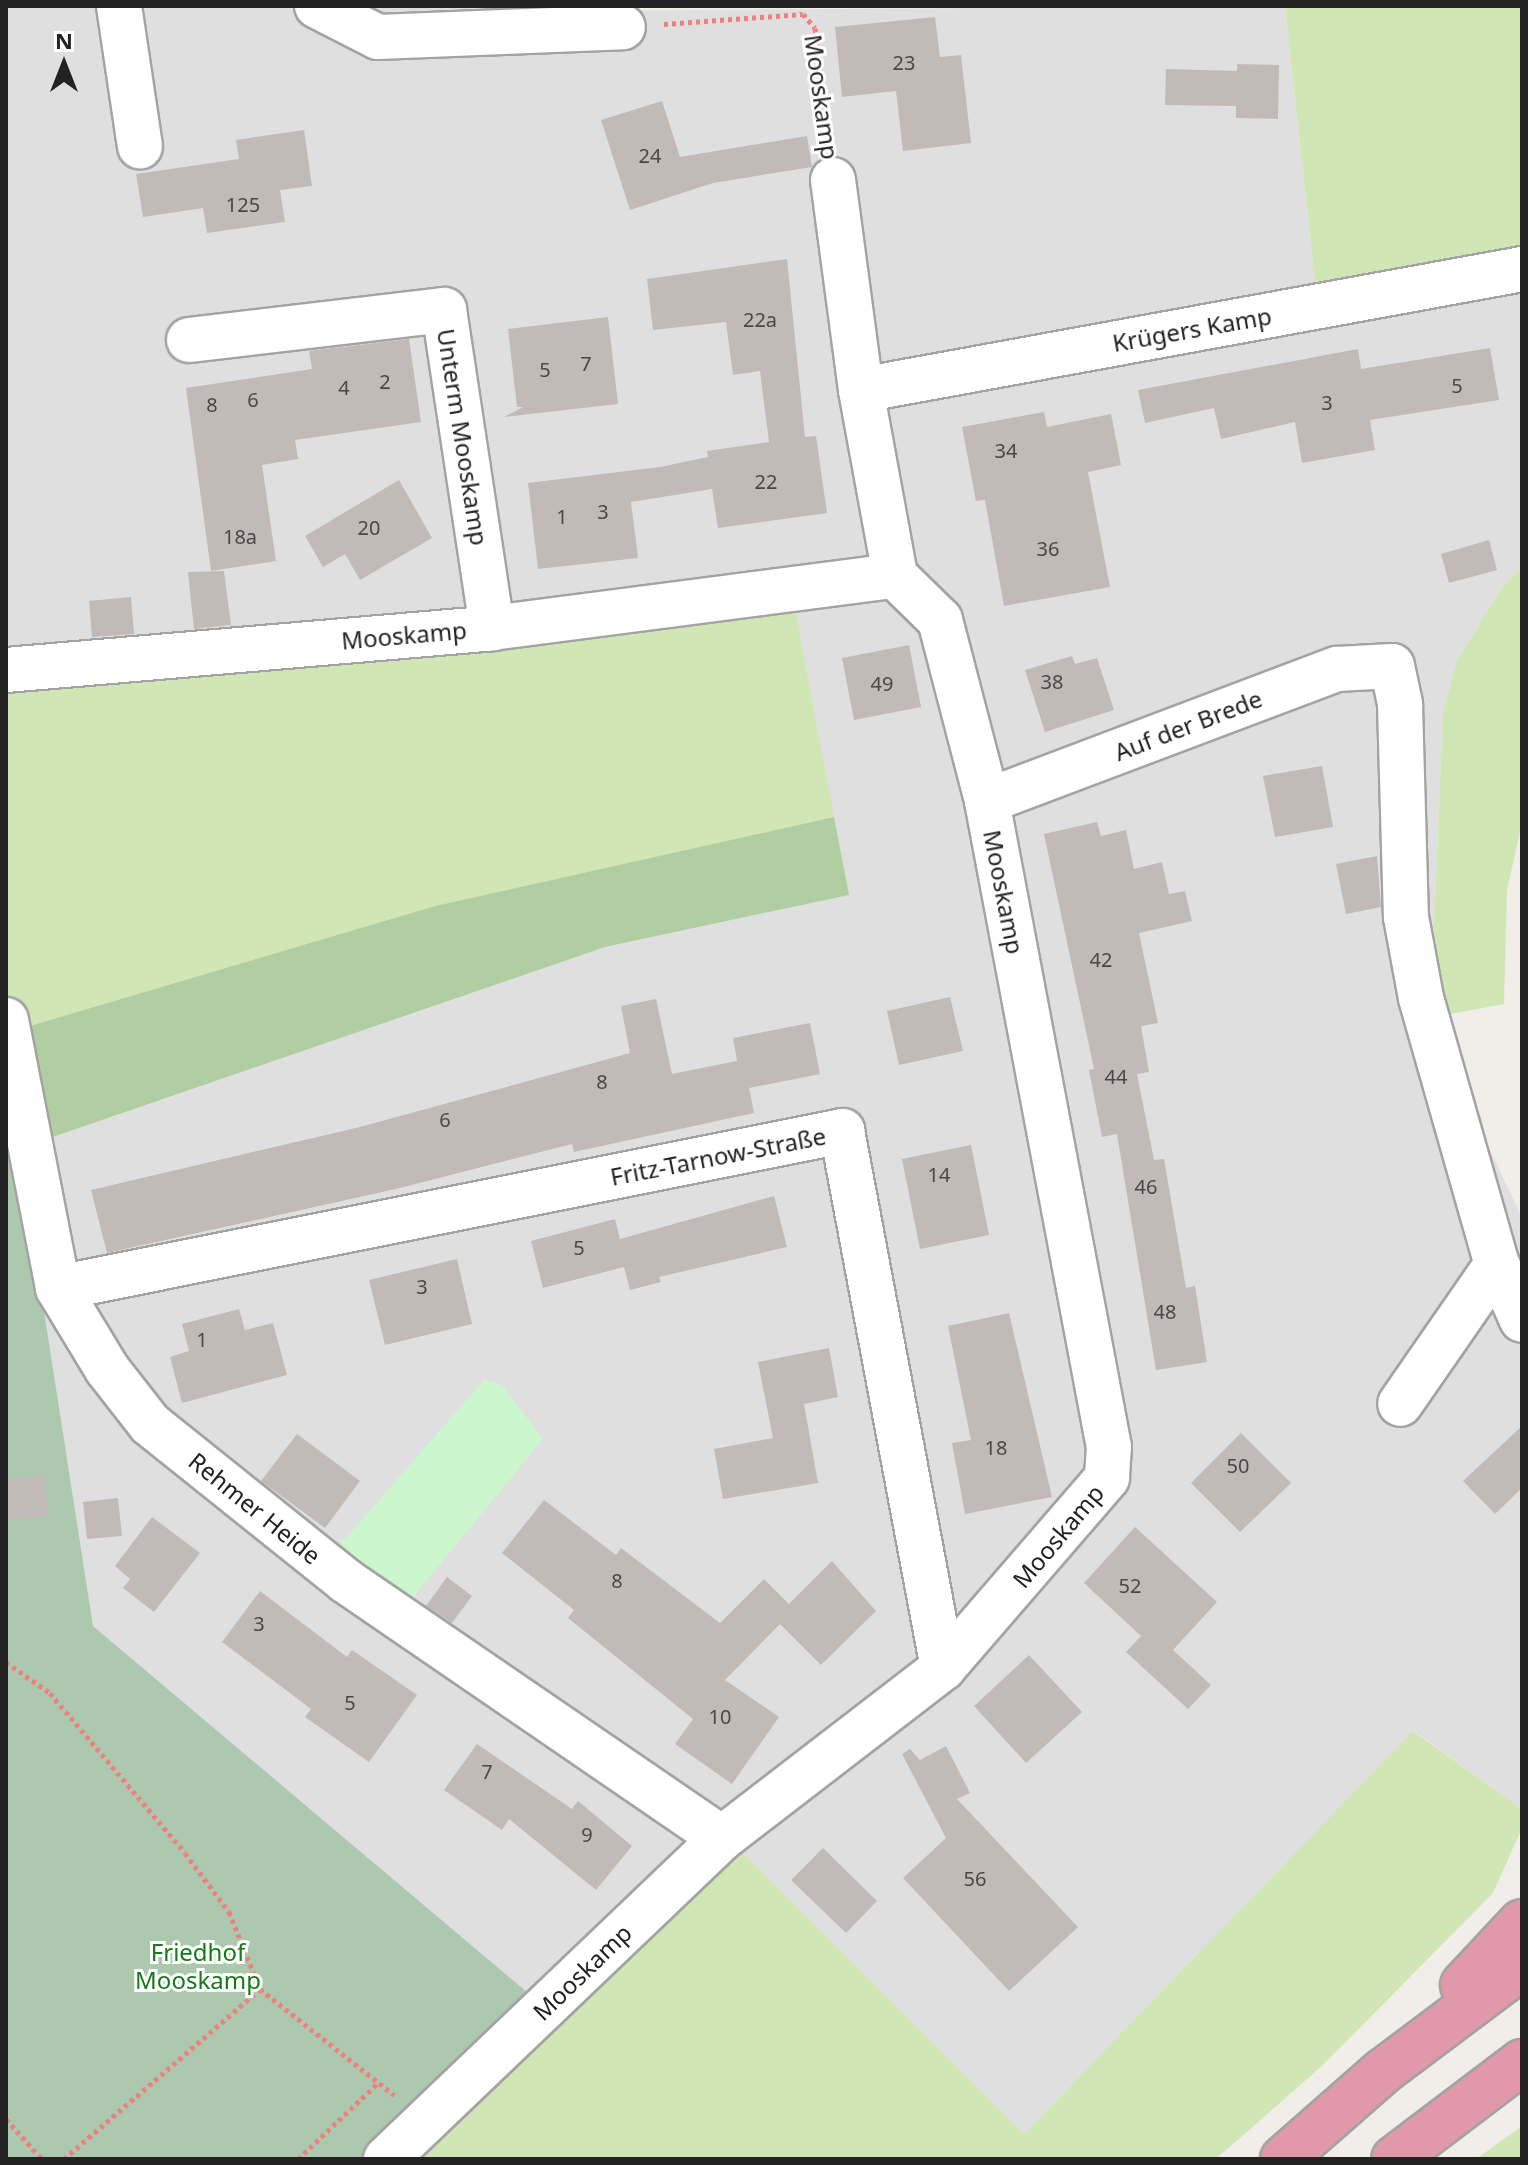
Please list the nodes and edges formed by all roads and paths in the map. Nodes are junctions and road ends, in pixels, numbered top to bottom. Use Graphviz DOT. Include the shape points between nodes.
graph roads {
  1 [pos="119,6"];
  2 [pos="317,6"];
  3 [pos="623,27"];
  4 [pos="140,146"];
  5 [pos="833,180"];
  6 [pos="1522,269"];
  7 [pos="189,340"];
  8 [pos="861,390"];
  9 [pos="895,576"];
  10 [pos="492,628"];
  11 [pos="6,670"];
  12 [pos="987,801"];
  13 [pos="6,1020"];
  14 [pos="1497,1264"];
  15 [pos="58,1288"];
  16 [pos="1522,1320"];
  17 [pos="1400,1404"];
  18 [pos="6,1662"];
  19 [pos="943,1668"];
  20 [pos="722,1838"];
  21 [pos="1522,1922"];
  22 [pos="1522,1967"];
  23 [pos="260,1989"];
  24 [pos="1522,2062"];
  25 [pos="1382,2072"];
  26 [pos="378,2083"];
  27 [pos="6,2119"];
  28 [pos="426,2121"];
  29 [pos="42,2159"];
  30 [pos="64,2159"];
  31 [pos="298,2159"];
  32 [pos="386,2159"];
  33 [pos="1283,2159"];
  34 [pos="1394,2159"];
  1 -- 4 [label="street"];
  2 -- 3 [label="street" via="378,37"];
  3 -- 5 [label="path, Mooskamp" via="803,14 815,28"];
  5 -- 8 [label="street, Mooskamp"];
  6 -- 8 [label="street, Krügers Kamp"];
  7 -- 10 [label="street, Unterm Mooskamp" via="444,310"];
  8 -- 9 [label="street, Mooskamp"];
  9 -- 10 [label="street, Mooskamp"];
  9 -- 12 [label="street, Mooskamp" via="940,620"];
  10 -- 11 [label="street, Mooskamp"];
  12 -- 14 [label="street, Auf der Brede" via="1337,669 1392,666 1400,705 1406,917 1421,998"];
  12 -- 19 [label="street, Mooskamp" via="1109,1447 1107,1478"];
  13 -- 15 [label="street, Rehmer Heide"];
  14 -- 16 [label="street"];
  14 -- 17 [label="street"];
  15 -- 19 [label="street, Fritz-Tarnow-Straße" via="842,1131"];
  15 -- 20 [label="street, Rehmer Heide" via="107,1369 150,1424 346,1581"];
  18 -- 23 [label="path" via="50,1693 185,1853 229,1912"];
  19 -- 20 [label="street, Mooskamp"];
  20 -- 28 [label="street, Mooskamp"];
  21 -- 25 [label="highway"];
  22 -- 25 [label="highway"];
  23 -- 26 [label="path"];
  23 -- 30 [label="path"];
  24 -- 34 [label="highway"];
  25 -- 33 [label="highway"];
  26 -- 28 [label="path"];
  26 -- 31 [label="path"];
  27 -- 29 [label="path"];
  28 -- 32 [label="street, Mooskamp"];
}
